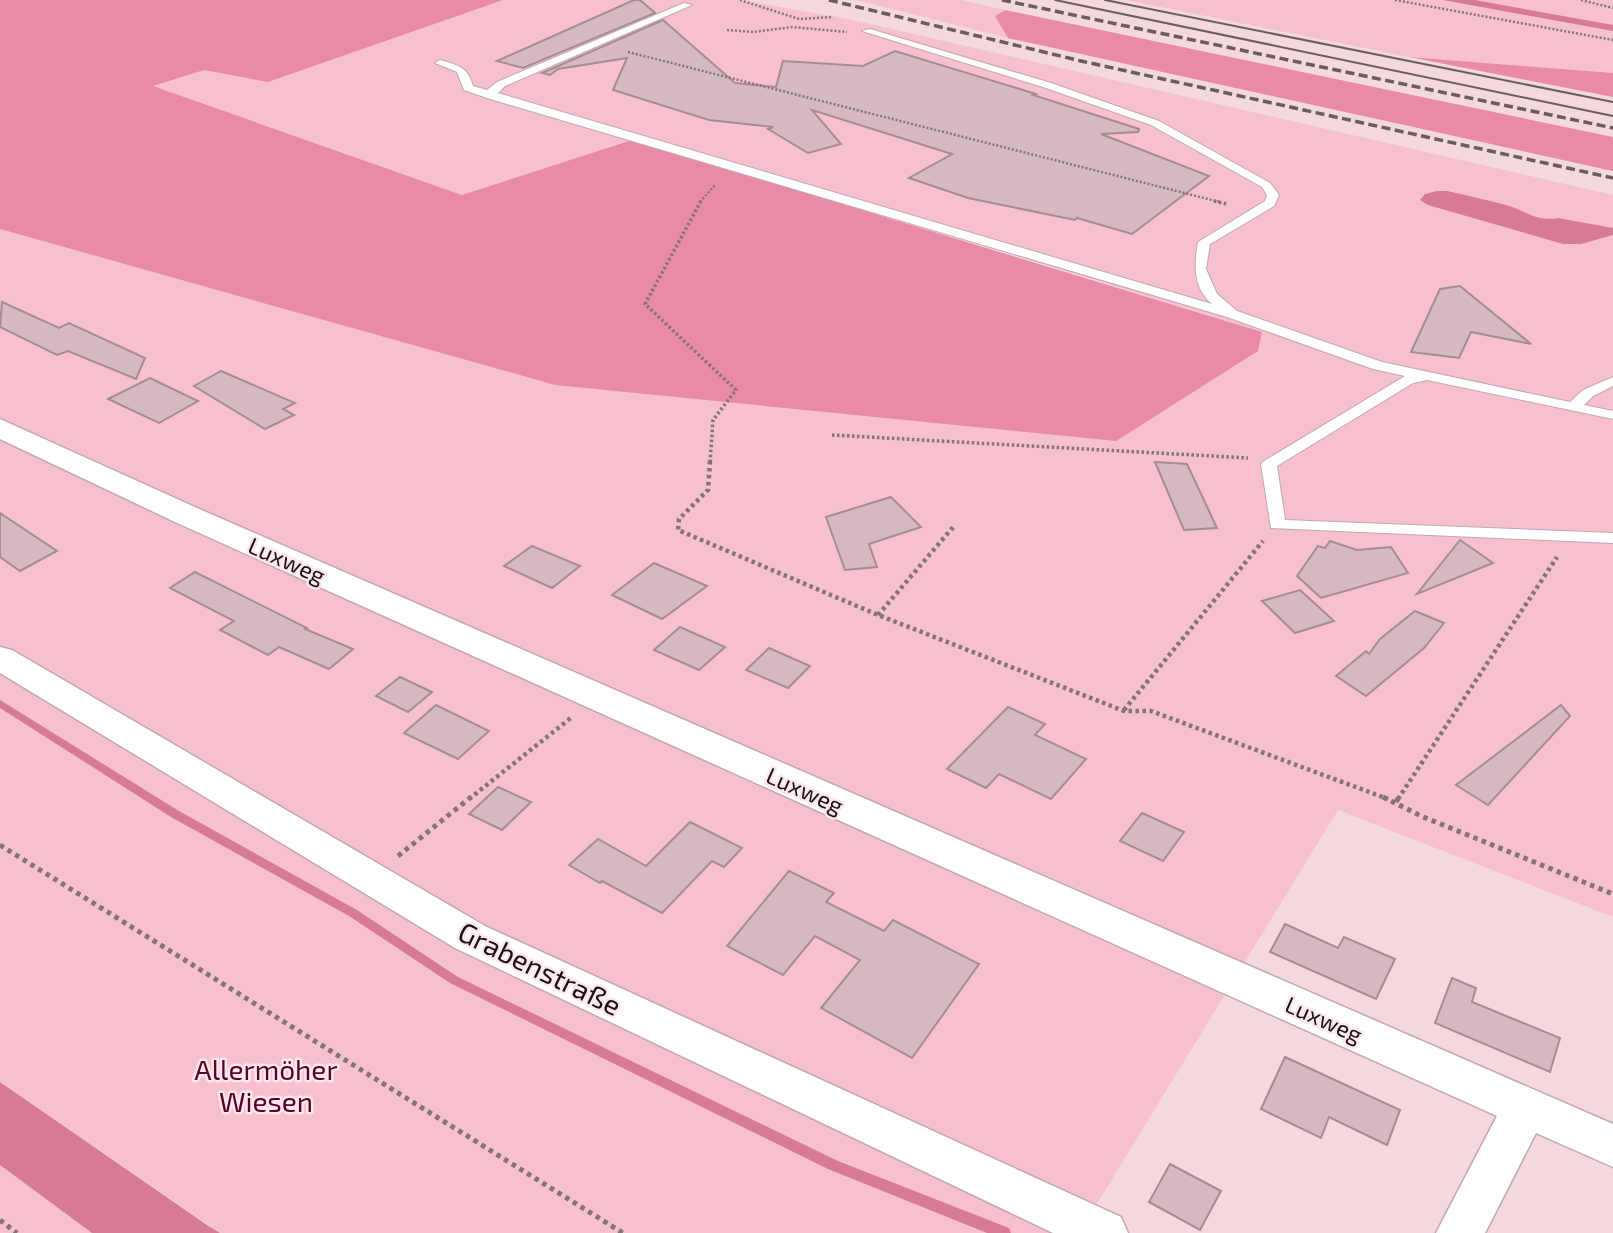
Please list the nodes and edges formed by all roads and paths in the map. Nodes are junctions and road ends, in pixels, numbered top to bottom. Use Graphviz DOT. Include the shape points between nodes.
graph roads {
  1 [pos="740,0"];
  2 [pos="1395,0"];
  3 [pos="1581,0"];
  4 [pos="687,5"];
  5 [pos="1613,8"];
  6 [pos="833,17"];
  7 [pos="608,24"];
  8 [pos="727,30"];
  9 [pos="866,31"];
  10 [pos="1613,40"];
  11 [pos="597,44"];
  12 [pos="440,63"];
  13 [pos="494,95"];
  14 [pos="731,167"];
  15 [pos="1257,211"];
  16 [pos="1232,314"];
  17 [pos="1427,376"];
  18 [pos="1613,381"];
  19 [pos="1574,406"];
  20 [pos="1613,415"];
  21 [pos="0,428"];
  22 [pos="832,435"];
  23 [pos="1277,459"];
  24 [pos="1277,525"];
  25 [pos="954,526"];
  26 [pos="1571,535"];
  27 [pos="1613,538"];
  28 [pos="878,615"];
  29 [pos="0,658"];
  30 [pos="597,697"];
  31 [pos="1124,711"];
  32 [pos="1396,802"];
  33 [pos="0,845"];
  34 [pos="370,878"];
  35 [pos="1613,894"];
  36 [pos="1525,1109"];
  37 [pos="1613,1146"];
  38 [pos="0,1220"];
  39 [pos="17,1233"];
  40 [pos="623,1233"];
  41 [pos="1104,1233"];
  42 [pos="1460,1233"];
  1 -- 6 [label="path" via="799,19"];
  2 -- 10 [label="path"];
  3 -- 5 [label="path"];
  4 -- 11 [label="lane"];
  7 -- 11 [label="lane"];
  8 -- 9 [label="path"];
  9 -- 15 [label="lane" via="1155,123 1266,185 1273,195 1270,203"];
  11 -- 13 [label="lane" via="501,84 492,91"];
  11 -- 15 [label="path"];
  12 -- 13 [label="lane" via="464,72 468,88"];
  13 -- 14 [label="lane"];
  14 -- 16 [label="lane"];
  14 -- 28 [label="path" via="701,201 645,304 736,390 713,420 708,490 679,519 678,530"];
  15 -- 16 [label="lane" via="1204,242 1200,269 1209,292"];
  16 -- 17 [label="lane" via="1378,366"];
  17 -- 19 [label="lane"];
  17 -- 23 [label="lane" via="1409,379"];
  18 -- 19 [label="lane"];
  19 -- 20 [label="lane"];
  21 -- 30 [label="street, Luxweg"];
  22 -- 23 [label="path"];
  23 -- 24 [label="lane" via="1269,464"];
  24 -- 26 [label="lane"];
  24 -- 31 [label="path"];
  25 -- 28 [label="path"];
  26 -- 27 [label="lane"];
  26 -- 32 [label="path"];
  28 -- 31 [label="path"];
  29 -- 34 [label="street, Grabenstraße"];
  30 -- 34 [label="path"];
  30 -- 36 [label="street, Luxweg"];
  31 -- 32 [label="path" via="1151,711"];
  32 -- 35 [label="path"];
  33 -- 40 [label="path"];
  34 -- 41 [label="street, Grabenstraße" via="470,937"];
  36 -- 37 [label="street, Luxweg"];
  36 -- 42 [label="street"];
  38 -- 39 [label="path"];
}
